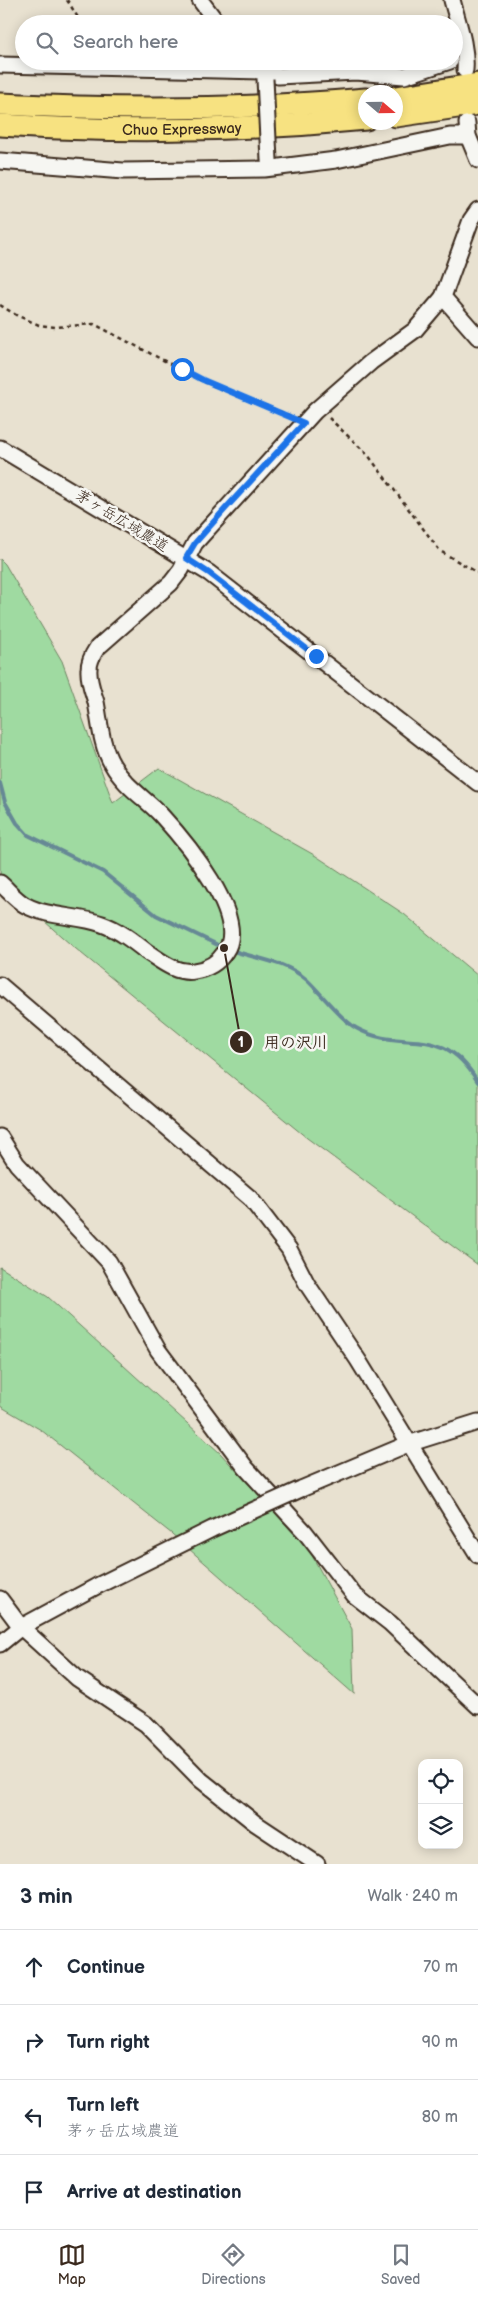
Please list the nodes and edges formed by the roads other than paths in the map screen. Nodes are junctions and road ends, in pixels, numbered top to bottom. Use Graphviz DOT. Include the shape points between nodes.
graph roads {
  1 [pos="200,0"];
  2 [pos="452,0"];
  3 [pos="211,15"];
  4 [pos="456,15"];
  5 [pos="463,46"];
  6 [pos="0,65"];
  7 [pos="15,65"];
  8 [pos="468,67"];
  9 [pos="262,70"];
  10 [pos="422,70"];
  11 [pos="461,70"];
  12 [pos="403,94"];
  13 [pos="358,100"];
  14 [pos="0,104"];
  15 [pos="478,104"];
  16 [pos="403,115"];
  17 [pos="358,120"];
  18 [pos="0,125"];
  19 [pos="478,160"];
  20 [pos="0,161"];
  21 [pos="270,164"];
  22 [pos="478,210"];
  23 [pos="443,297"];
  24 [pos="478,337"];
  25 [pos="0,448"];
  26 [pos="186,558"];
  27 [pos="478,783"];
  28 [pos="0,883"];
  29 [pos="0,985"];
  30 [pos="0,1137"];
  31 [pos="0,1153"];
  32 [pos="16,1164"];
  33 [pos="478,1422"];
  34 [pos="408,1444"];
  35 [pos="478,1556"];
  36 [pos="0,1598"];
  37 [pos="21,1628"];
  38 [pos="0,1644"];
  39 [pos="478,1706"];
  40 [pos="317,1864"];
  1 -- 3 [label="street"];
  2 -- 4 [label="street"];
  5 -- 8 [label="street"];
  6 -- 7 [label="street"];
  9 -- 10 [label="street" via="278,76 356,72 404,76"];
  9 -- 21 [label="street, bridge"];
  11 -- 12 [label="highway"];
  13 -- 14 [label="highway, Chuo Expressway" via="186,109"];
  15 -- 16 [label="highway"];
  17 -- 18 [label="highway, Chuo Expressway" via="149,131"];
  19 -- 21 [label="street" via="468,130 336,160"];
  20 -- 21 [label="street" via="123,171"];
  22 -- 23 [label="street" via="471,220"];
  23 -- 24 [label="street"];
  23 -- 26 [label="street" via="415,330 371,362 304,423 195,543"];
  25 -- 26 [label="street, 茅ヶ岳広域農道"];
  26 -- 27 [label="street, 茅ヶ岳広域農道" via="246,601"];
  26 -- 28 [label="street" via="171,583 97,648 89,669 111,764 131,789 171,826 198,861 224,904 231,936 229,947 221,958 202,970 176,969 117,930 24,905"];
  29 -- 34 [label="street" via="250,1198 289,1249 307,1284 358,1360"];
  30 -- 32 [label="street"];
  31 -- 32 [label="street"];
  32 -- 39 [label="street" via="109,1262 158,1350 246,1468 305,1532 354,1595 390,1623"];
  33 -- 34 [label="street"];
  34 -- 35 [label="street"];
  34 -- 37 [label="street, bridge" via="212,1529"];
  36 -- 37 [label="street"];
  37 -- 38 [label="street"];
  37 -- 40 [label="street" via="78,1678 146,1724 201,1780 255,1823"];
}
